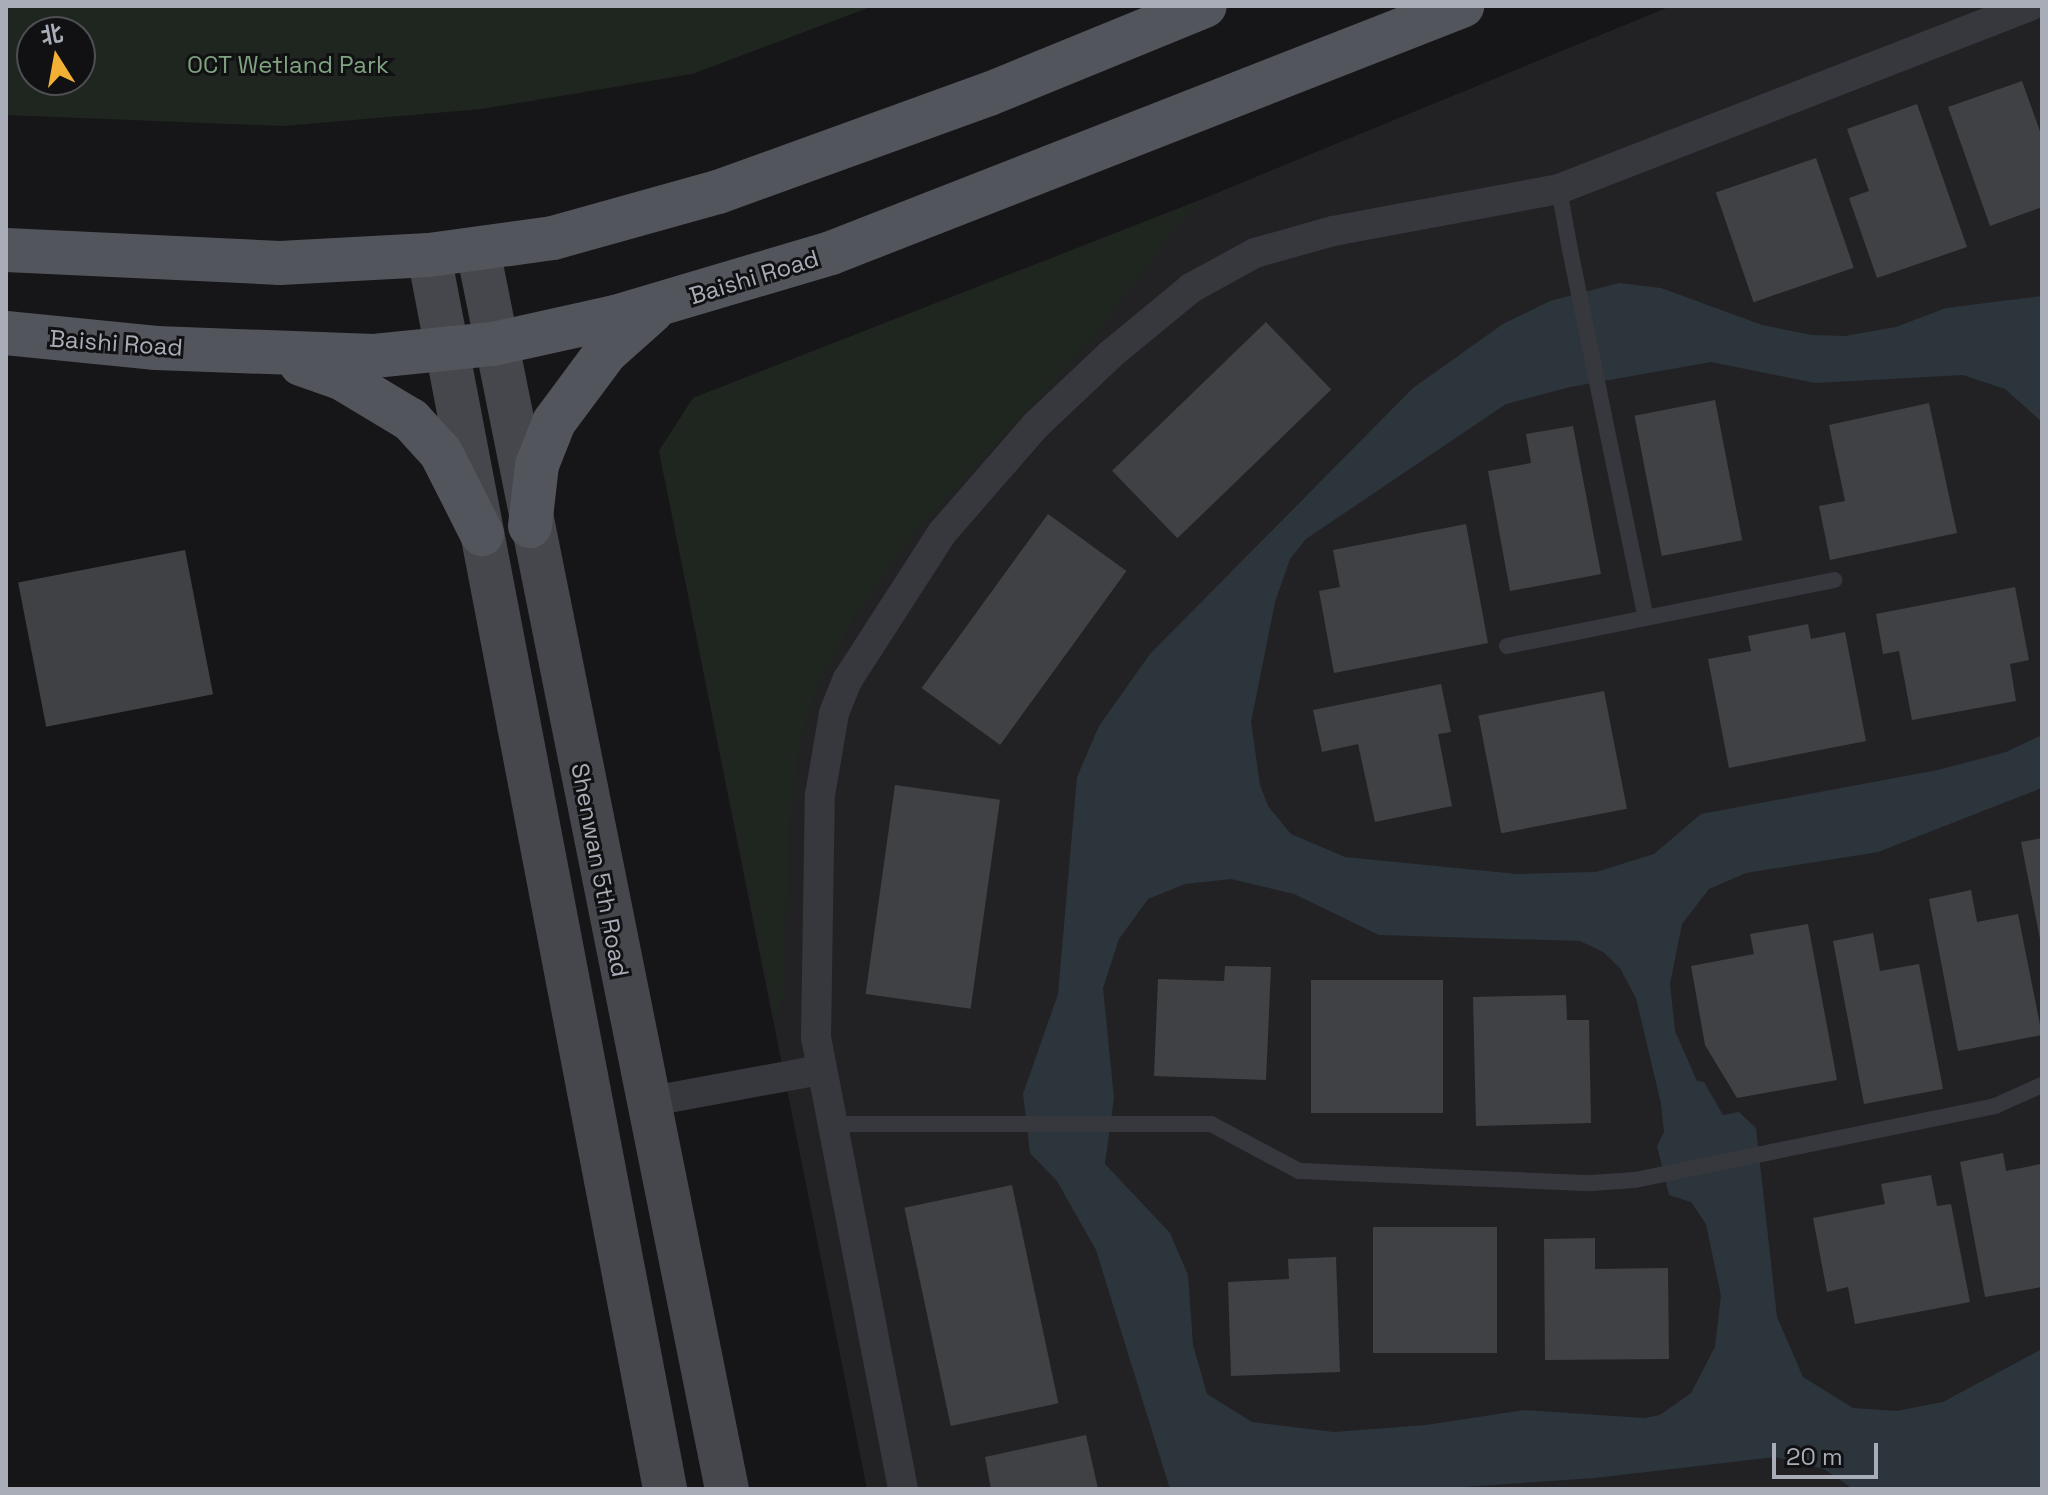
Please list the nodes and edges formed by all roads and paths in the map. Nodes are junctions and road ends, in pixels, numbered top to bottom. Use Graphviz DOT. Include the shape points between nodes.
graph roads {
  1 [pos="1205,6"];
  2 [pos="1462,6"];
  3 [pos="2030,6"];
  4 [pos="1559,189"];
  5 [pos="6,250"];
  6 [pos="478,250"];
  7 [pos="429,255"];
  8 [pos="657,306"];
  9 [pos="6,333"];
  10 [pos="493,344"];
  11 [pos="446,349"];
  12 [pos="265,352"];
  13 [pos="530,526"];
  14 [pos="482,534"];
  15 [pos="1834,580"];
  16 [pos="1646,618"];
  17 [pos="1507,646"];
  18 [pos="820,1070"];
  19 [pos="2042,1085"];
  20 [pos="647,1102"];
  21 [pos="829,1124"];
  22 [pos="646,1392"];
  23 [pos="640,1489"];
  24 [pos="665,1489"];
  25 [pos="727,1489"];
  26 [pos="903,1489"];
  1 -- 6 [label="main road" via="989,94 718,192 553,238"];
  2 -- 8 [label="main road, Baishi Road" via="980,198 831,253"];
  3 -- 4 [label="street"];
  4 -- 16 [label="lane, bridge"];
  4 -- 18 [label="street" via="1333,231 1255,253 1222,269 1162,311 1090,374 1036,425 942,533 871,636 834,713 820,795 814,1009"];
  5 -- 7 [label="main road" via="280,263"];
  6 -- 7 [label="main road"];
  6 -- 10 [label="street, Shenwan 5th Road"];
  7 -- 11 [label="street"];
  8 -- 10 [label="main road, Baishi Road"];
  8 -- 13 [label="main road" via="606,352 554,422 537,465"];
  9 -- 12 [label="main road, Baishi Road"];
  10 -- 11 [label="main road, Baishi Road"];
  10 -- 13 [label="street, Shenwan 5th Road"];
  11 -- 12 [label="main road, Baishi Road" via="374,356"];
  11 -- 14 [label="street"];
  12 -- 14 [label="main road" via="341,378 411,420 441,453"];
  13 -- 20 [label="street, Shenwan 5th Road"];
  14 -- 22 [label="street"];
  15 -- 16 [label="lane"];
  16 -- 17 [label="lane"];
  18 -- 20 [label="street"];
  18 -- 21 [label="street"];
  19 -- 21 [label="lane" via="1995,1106 1635,1180 1591,1183 1299,1171 1211,1124"];
  20 -- 25 [label="street, Shenwan 5th Road"];
  21 -- 26 [label="street"];
  22 -- 23 [label="street"];
  22 -- 24 [label="street"];
}
